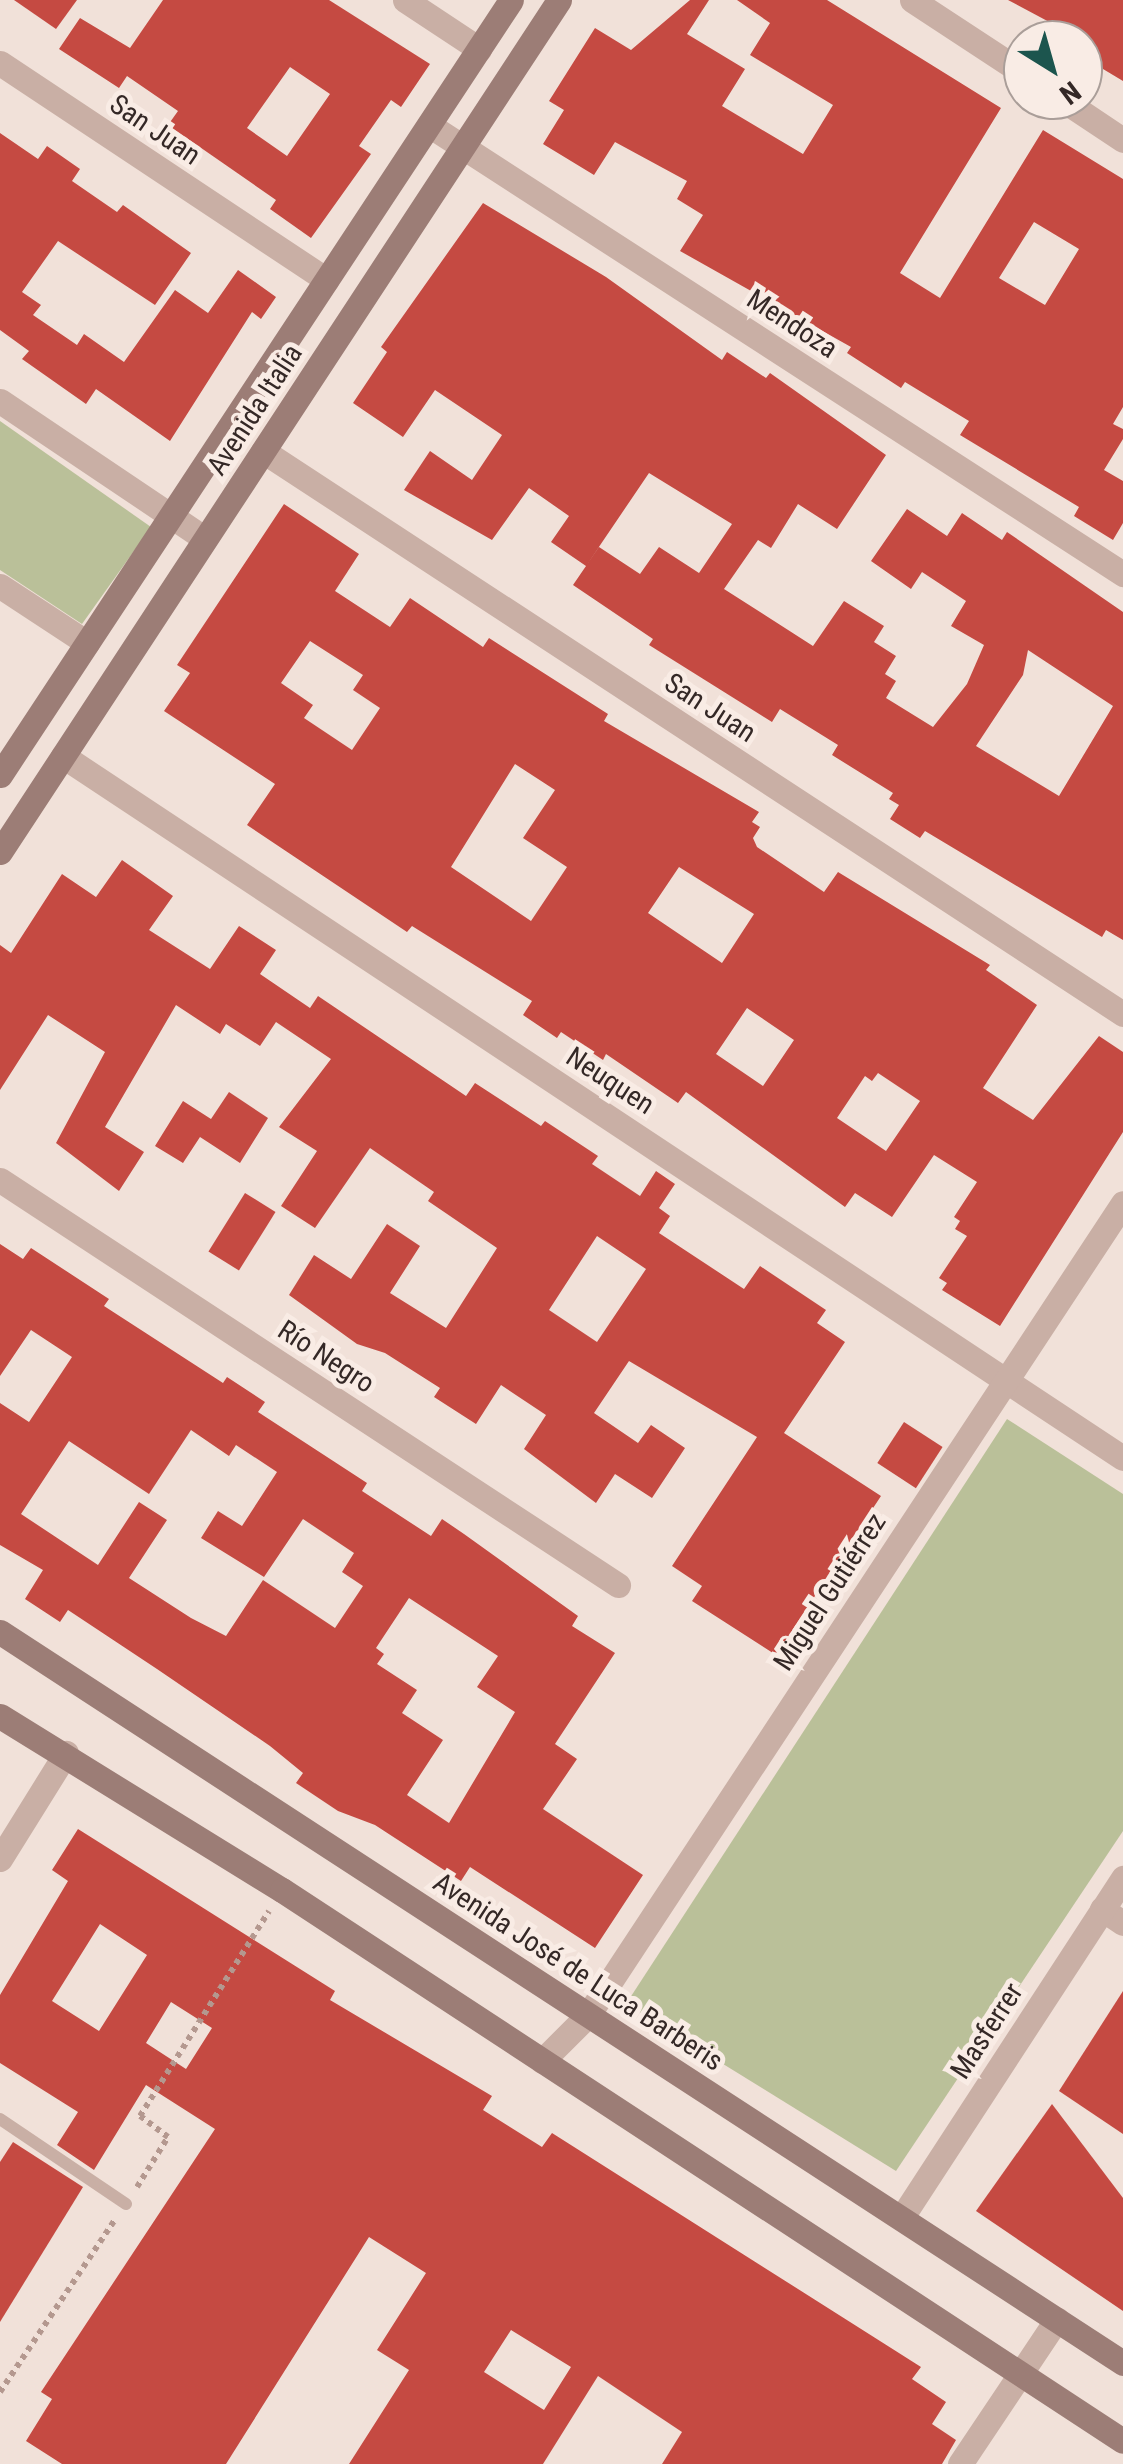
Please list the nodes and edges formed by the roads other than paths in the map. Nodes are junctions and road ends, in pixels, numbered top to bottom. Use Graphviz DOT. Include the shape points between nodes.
graph roads {
  1 [pos="405,0"];
  2 [pos="511,0"];
  3 [pos="559,0"];
  4 [pos="912,0"];
  5 [pos="479,48"];
  6 [pos="1003,60"];
  7 [pos="0,63"];
  8 [pos="1093,120"];
  9 [pos="428,126"];
  10 [pos="1123,140"];
  11 [pos="463,146"];
  12 [pos="326,280"];
  13 [pos="0,401"];
  14 [pos="264,451"];
  15 [pos="170,518"];
  16 [pos="205,540"];
  17 [pos="1123,574"];
  18 [pos="0,586"];
  19 [pos="87,643"];
  20 [pos="63,756"];
  21 [pos="0,775"];
  22 [pos="0,852"];
  23 [pos="1123,1014"];
  24 [pos="0,1180"];
  25 [pos="1123,1203"];
  26 [pos="1007,1379"];
  27 [pos="1123,1458"];
  28 [pos="618,1585"];
  29 [pos="0,1632"];
  30 [pos="0,1716"];
  31 [pos="66,1754"];
  32 [pos="0,1859"];
  33 [pos="1123,1878"];
  34 [pos="1112,1916"];
  35 [pos="588,2015"];
  36 [pos="542,2062"];
  37 [pos="0,2119"];
  38 [pos="126,2204"];
  39 [pos="902,2218"];
  40 [pos="1057,2319"];
  41 [pos="1123,2363"];
  42 [pos="1020,2376"];
  43 [pos="1123,2440"];
  44 [pos="960,2464"];
  1 -- 5 [label="street"];
  2 -- 5 [label="main road, Avenida Italia"];
  3 -- 11 [label="main road, Avenida Italia"];
  4 -- 6 [label="street"];
  5 -- 9 [label="main road, Avenida Italia"];
  7 -- 12 [label="street, San Juan"];
  8 -- 10 [label="street"];
  9 -- 11 [label="street, Mendoza"];
  9 -- 12 [label="main road, Avenida Italia"];
  11 -- 14 [label="main road, Avenida Italia"];
  11 -- 17 [label="street, Mendoza"];
  12 -- 15 [label="main road, Avenida Italia"];
  13 -- 15 [label="street"];
  14 -- 16 [label="main road, Avenida Italia"];
  14 -- 23 [label="street, San Juan"];
  15 -- 16 [label="street"];
  15 -- 19 [label="main road, Avenida Italia"];
  16 -- 20 [label="main road, Avenida Italia"];
  18 -- 19 [label="street"];
  19 -- 21 [label="main road, Avenida Italia"];
  20 -- 22 [label="main road, Avenida Italia"];
  20 -- 26 [label="street, Neuquen"];
  24 -- 28 [label="street, Río Negro"];
  25 -- 26 [label="street, Miguel Gutiérrez"];
  26 -- 27 [label="street, Neuquen"];
  26 -- 35 [label="street, Miguel Gutiérrez"];
  29 -- 35 [label="main road, Avenida José de Luca Barberis"];
  30 -- 31 [label="main road"];
  31 -- 32 [label="street"];
  31 -- 36 [label="main road"];
  33 -- 34 [label="street, Masferrer"];
  34 -- 39 [label="street, Masferrer"];
  35 -- 36 [label="street, Miguel Gutiérrez"];
  35 -- 39 [label="main road, Avenida José de Luca Barberis"];
  36 -- 42 [label="main road"];
  37 -- 38 [label="lane"];
  39 -- 40 [label="main road, Avenida José de Luca Barberis"];
  40 -- 41 [label="main road, Avenida José de Luca Barberis"];
  40 -- 42 [label="street"];
  42 -- 43 [label="main road"];
  42 -- 44 [label="street"];
}
